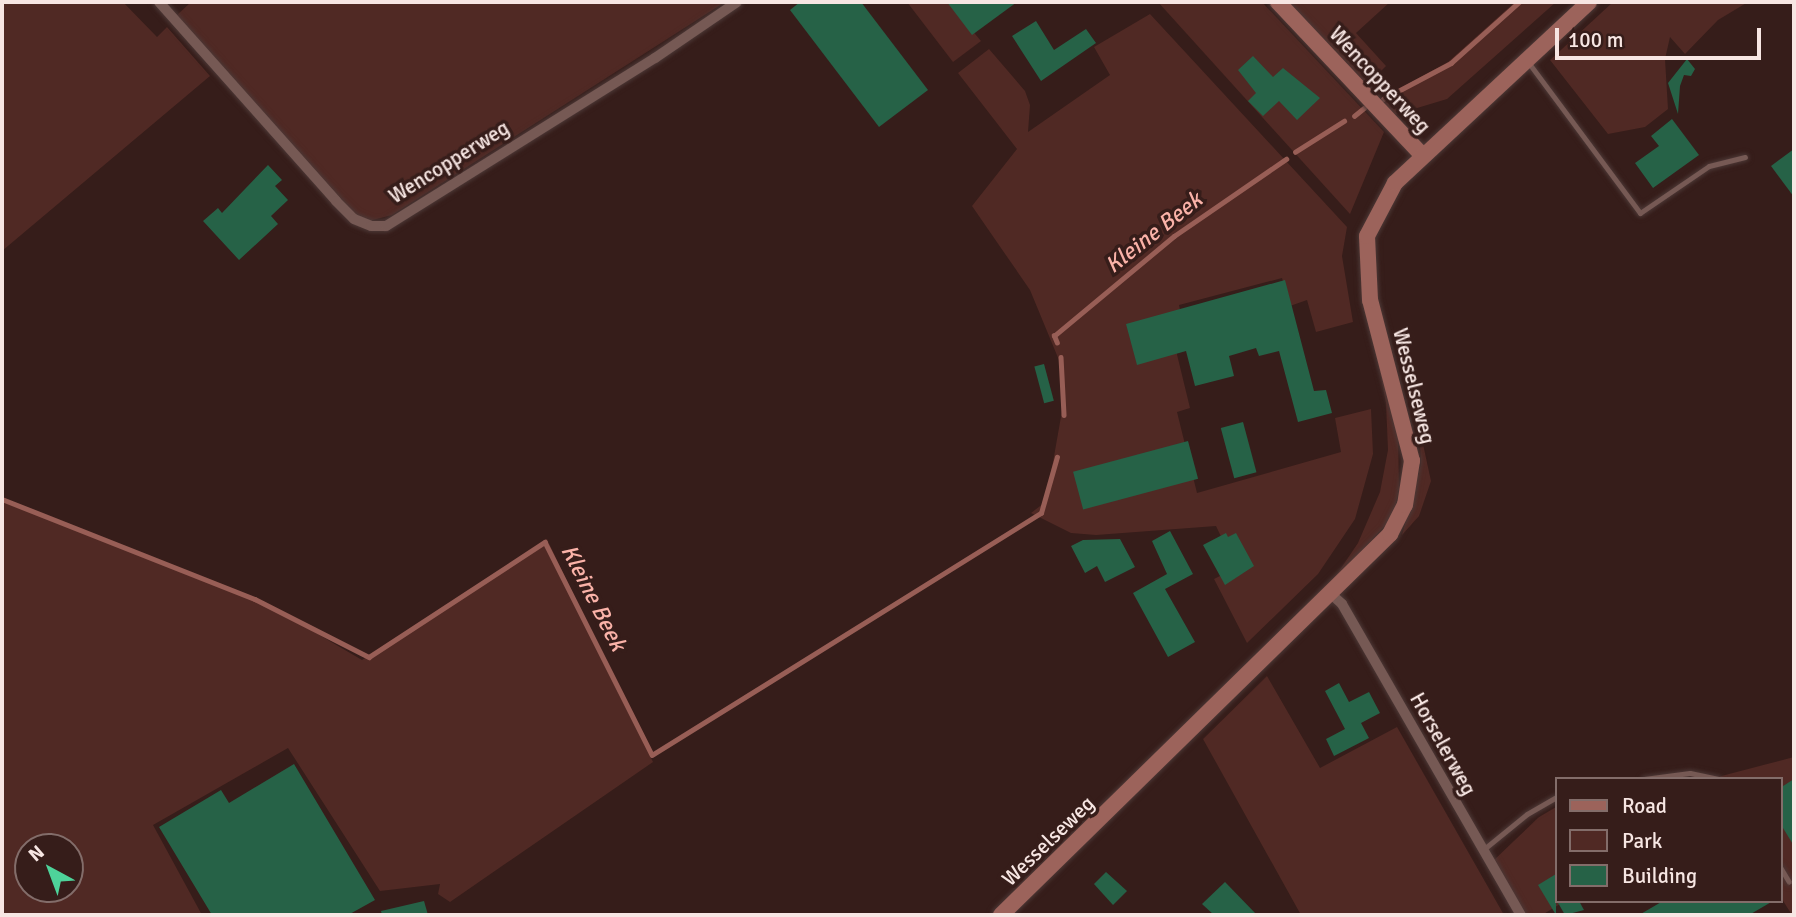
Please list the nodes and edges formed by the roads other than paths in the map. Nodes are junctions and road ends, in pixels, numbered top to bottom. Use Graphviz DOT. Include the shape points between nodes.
graph roads {
  1 [pos="159,2"];
  2 [pos="737,2"];
  3 [pos="1278,2"];
  4 [pos="1589,2"];
  5 [pos="1526,60"];
  6 [pos="1422,155"];
  7 [pos="1745,157"];
  8 [pos="1331,594"];
  9 [pos="1662,777"];
  10 [pos="1707,777"];
  11 [pos="1554,798"];
  12 [pos="1482,852"];
  13 [pos="1782,870"];
  14 [pos="1789,882"];
  15 [pos="1001,915"];
  16 [pos="1521,915"];
  1 -- 2 [label="street, Wencopperweg" via="354,219 386,226 656,58"];
  3 -- 6 [label="main road, Wencopperweg"];
  4 -- 5 [label="main road, Wesselseweg"];
  5 -- 6 [label="main road, Wesselseweg"];
  5 -- 7 [label="lane" via="1640,213 1709,166"];
  6 -- 8 [label="main road, Wesselseweg" via="1382,200 1367,236 1366,256 1370,300 1410,443 1410,482 1390,534"];
  8 -- 12 [label="street, Horselerweg" via="1342,604"];
  8 -- 15 [label="main road, Wesselseweg"];
  9 -- 10 [label="lane"];
  11 -- 12 [label="lane"];
  12 -- 16 [label="street, Horselerweg"];
  13 -- 14 [label="lane"];
}
